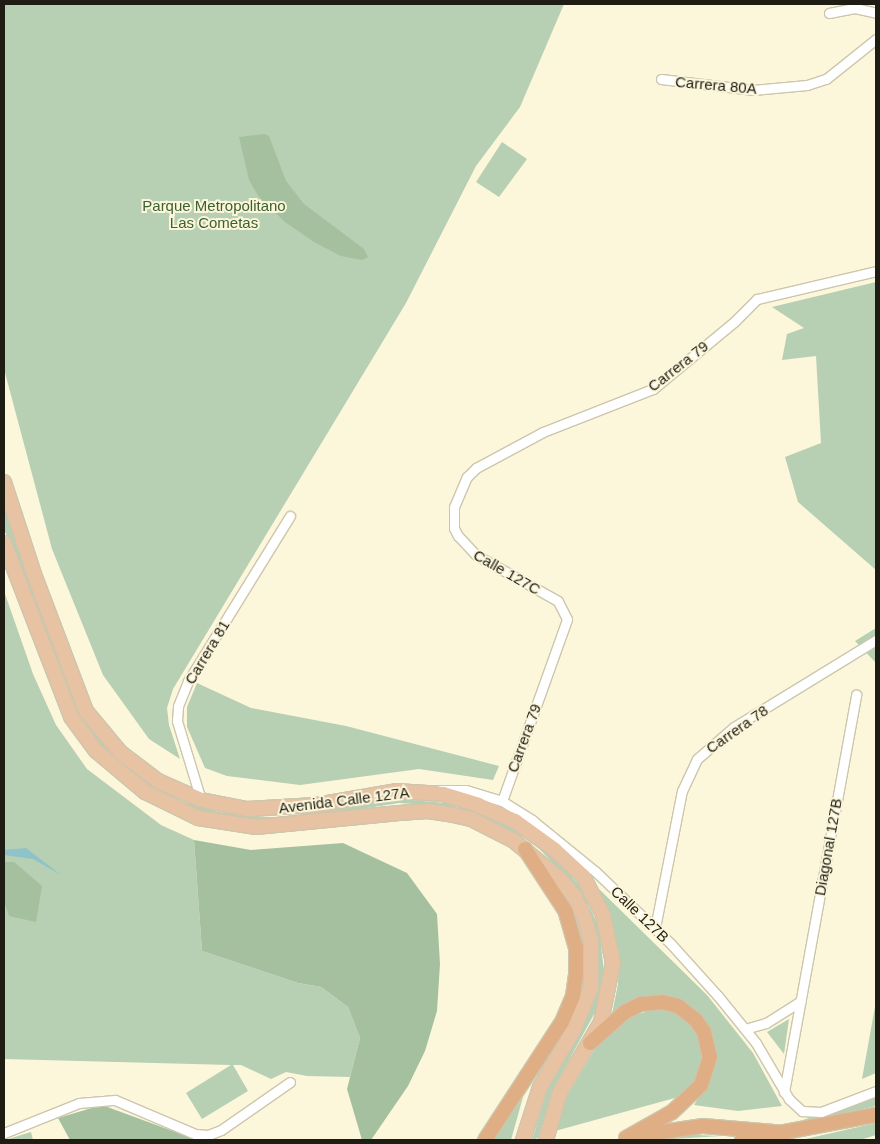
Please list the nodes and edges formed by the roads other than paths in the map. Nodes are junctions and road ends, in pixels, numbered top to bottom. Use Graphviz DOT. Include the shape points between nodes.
graph roads {
  1 [pos="829,13"];
  2 [pos="876,13"];
  3 [pos="876,39"];
  4 [pos="661,79"];
  5 [pos="876,271"];
  6 [pos="4,482"];
  7 [pos="290,516"];
  8 [pos="453,520"];
  9 [pos="4,543"];
  10 [pos="567,619"];
  11 [pos="876,640"];
  12 [pos="856,694"];
  13 [pos="427,792"];
  14 [pos="201,800"];
  15 [pos="502,801"];
  16 [pos="525,849"];
  17 [pos="655,928"];
  18 [pos="801,1001"];
  19 [pos="745,1029"];
  20 [pos="590,1044"];
  21 [pos="290,1082"];
  22 [pos="876,1090"];
  23 [pos="784,1092"];
  24 [pos="876,1115"];
  25 [pos="786,1132"];
  26 [pos="4,1133"];
  27 [pos="548,1134"];
  28 [pos="524,1138"];
  29 [pos="623,1139"];
  30 [pos="485,1140"];
  31 [pos="742,1140"];
  1 -- 2 [label="street" via="855,8"];
  3 -- 4 [label="street, Carrera 80A" via="826,79 807,85 753,90"];
  5 -- 8 [label="street, Carrera 79" via="757,298 734,322 653,389 543,432 476,468 459,491"];
  6 -- 14 [label="main road, Avenida Calle 127A" via="34,574 86,711 137,767 158,781"];
  7 -- 14 [label="street, Carrera 81" via="188,681 178,706 177,721"];
  8 -- 10 [label="street, Calle 127C" via="465,546 558,601"];
  9 -- 16 [label="main road, Avenida Calle 127A" via="71,717 96,751 145,792 198,818 256,828 399,813 453,815 490,827"];
  10 -- 15 [label="street, Carrera 79"];
  11 -- 17 [label="street, Carrera 78" via="734,727 696,759 682,791"];
  12 -- 18 [label="street, Diagonal 127B"];
  13 -- 14 [label="main road, Avenida Calle 127A" via="396,791 272,810"];
  13 -- 15 [label="street, Calle 127B" via="466,790"];
  13 -- 20 [label="main road, Avenida Calle 127A" via="469,802 515,821 570,863 594,893 608,930 613,963 606,1008"];
  15 -- 17 [label="street, Calle 127B" via="576,854"];
  16 -- 28 [label="main road, Avenida Calle 127A" via="545,864 575,898 592,941 594,965 584,1007 540,1087"];
  16 -- 30 [label="highway" via="566,912 576,948 573,996 562,1022"];
  17 -- 19 [label="street, Calle 127B"];
  18 -- 19 [label="street" via="766,1023"];
  18 -- 23 [label="street, Diagonal 127B"];
  19 -- 23 [label="street, Calle 127B"];
  20 -- 27 [label="main road, Avenida Calle 127A" via="564,1084"];
  20 -- 29 [label="highway" via="625,1012 642,1004 662,1002 678,1006 696,1020 704,1032 710,1057 701,1085 672,1112"];
  21 -- 26 [label="street" via="221,1130 208,1135 195,1134 115,1100 79,1102"];
  22 -- 23 [label="street, Calle 127B" via="821,1112 802,1111"];
  24 -- 25 [label="highway"];
  25 -- 29 [label="highway" via="698,1126"];
  25 -- 31 [label="highway"];
}
